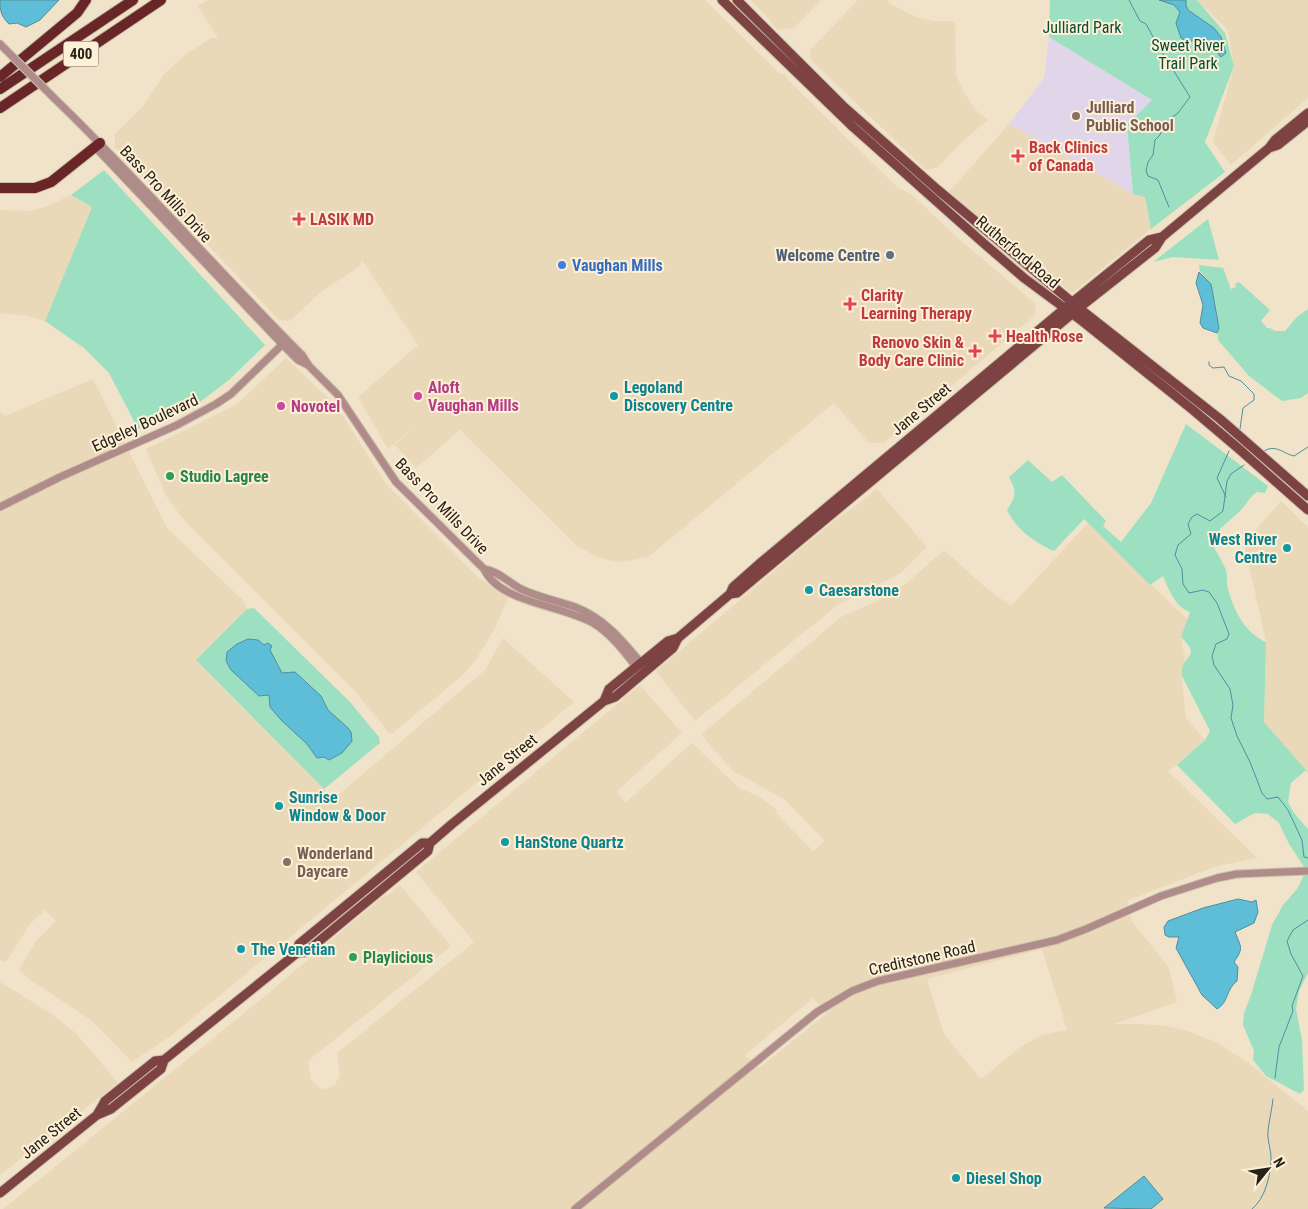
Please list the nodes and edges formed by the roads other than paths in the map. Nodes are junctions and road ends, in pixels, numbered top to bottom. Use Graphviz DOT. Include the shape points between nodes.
graph roads {
  1 [pos="86,0"];
  2 [pos="126,0"];
  3 [pos="133,0"];
  4 [pos="161,0"];
  5 [pos="722,0"];
  6 [pos="737,0"];
  7 [pos="115,12"];
  8 [pos="3,47"];
  9 [pos="0,77"];
  10 [pos="0,89"];
  11 [pos="0,108"];
  12 [pos="1308,113"];
  13 [pos="1308,121"];
  14 [pos="98,145"];
  15 [pos="1269,148"];
  16 [pos="0,188"];
  17 [pos="1071,307"];
  18 [pos="284,342"];
  19 [pos="1308,496"];
  20 [pos="0,507"];
  21 [pos="1308,510"];
  22 [pos="641,667"];
  23 [pos="1308,871"];
  24 [pos="0,1193"];
  25 [pos="574,1209"];
  1 -- 9 [label="highway" via="62,27"];
  2 -- 7 [label="highway"];
  3 -- 7 [label="highway, 400"];
  4 -- 11 [label="highway, 400"];
  5 -- 17 [label="main road, Rutherford Road" via="853,127 973,235 1024,278"];
  6 -- 17 [label="main road, Rutherford Road" via="842,105"];
  7 -- 10 [label="highway, 400"];
  8 -- 14 [label="street, Bass Pro Mills Drive, bridge"];
  12 -- 15 [label="main road, Jane Street"];
  13 -- 15 [label="main road, Jane Street" via="1278,145"];
  14 -- 16 [label="highway" via="44,185"];
  14 -- 18 [label="street, Bass Pro Mills Drive"];
  15 -- 17 [label="main road, Jane Street" via="1162,237 1155,248"];
  17 -- 19 [label="main road, Rutherford Road" via="1220,419"];
  17 -- 21 [label="main road, Rutherford Road"];
  17 -- 22 [label="main road, Jane Street" via="759,564 733,587 730,594 678,638 673,648"];
  18 -- 20 [label="street, Edgeley Boulevard" via="231,394 210,408"];
  18 -- 22 [label="street, Bass Pro Mills Drive" via="302,356 338,395 396,482 484,569 492,570 522,590 590,614 620,637"];
  22 -- 24 [label="main road, Jane Street" via="615,697 604,701 430,843 422,843 299,944 297,953 164,1060 161,1069 111,1109 96,1115"];
  23 -- 25 [label="street, Creditstone Road" via="1217,878 1161,896 1057,940 900,975 852,991 818,1012"];
}
